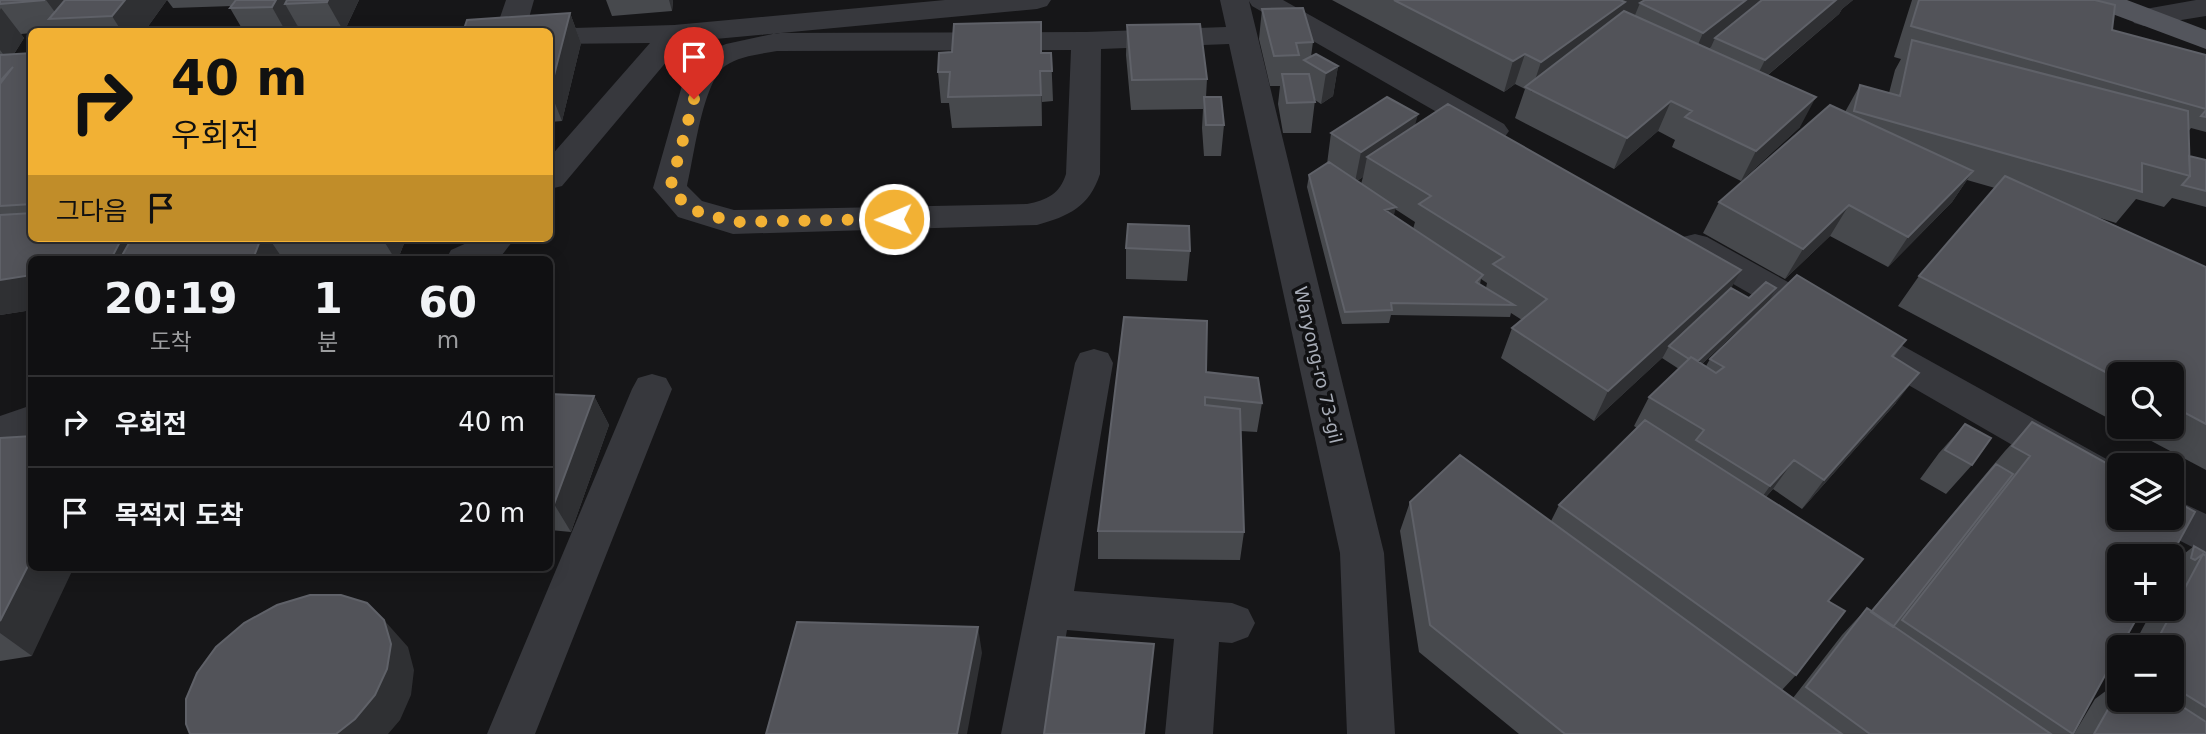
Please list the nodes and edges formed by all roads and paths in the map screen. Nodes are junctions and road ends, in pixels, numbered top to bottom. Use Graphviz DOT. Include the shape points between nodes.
graph roads {
  1 [pos="520,0"];
  2 [pos="1037,0"];
  3 [pos="1262,0"];
  4 [pos="2101,0"];
  5 [pos="2206,7"];
  6 [pos="1238,17"];
  7 [pos="2144,17"];
  8 [pos="511,28"];
  9 [pos="674,34"];
  10 [pos="553,35"];
  11 [pos="2206,40"];
  12 [pos="1086,41"];
  13 [pos="1516,144"];
  14 [pos="553,175"];
  15 [pos="1672,233"];
  16 [pos="494,242"];
  17 [pos="472,256"];
  18 [pos="1094,363"];
  19 [pos="652,388"];
  20 [pos="28,422"];
  21 [pos="0,432"];
  22 [pos="2107,479"];
  23 [pos="2184,523"];
  24 [pos="2206,536"];
  25 [pos="1048,610"];
  26 [pos="511,734"];
  27 [pos="1025,734"];
  28 [pos="1189,734"];
  29 [pos="1371,734"];
  1 -- 8 [label="street"];
  2 -- 9 [label="street"];
  3 -- 13 [label="street"];
  4 -- 7 [label="main road"];
  5 -- 7 [label="street"];
  6 -- 12 [label="street"];
  6 -- 29 [label="street, Waryong-ro 73-gil" via="1362,553"];
  7 -- 11 [label="main road"];
  9 -- 10 [label="street"];
  9 -- 14 [label="street"];
  12 -- 12 [label="street" via="777,42 743,49 713,61 700,76 670,188 690,209 733,222 1027,216 1057,209 1079,191 1083,174"];
  15 -- 22 [label="street"];
  16 -- 17 [label="street"];
  18 -- 25 [label="street"];
  19 -- 26 [label="street"];
  20 -- 21 [label="street"];
  23 -- 24 [label="street"];
  25 -- 27 [label="street"];
  25 -- 28 [label="street" via="1215,622"];
}
